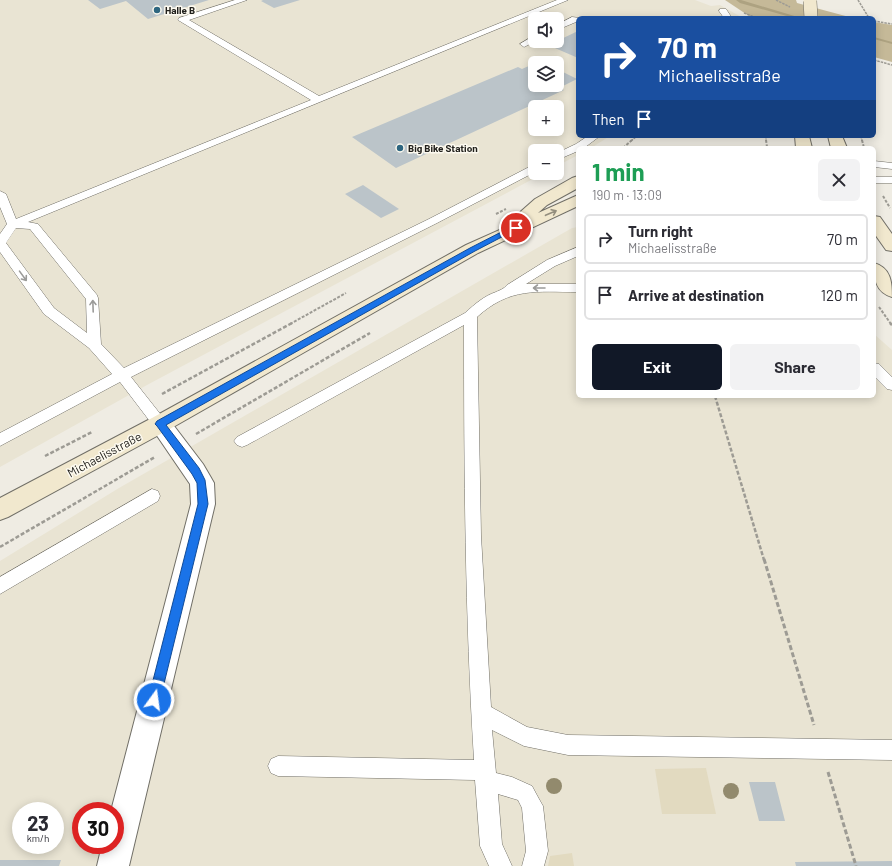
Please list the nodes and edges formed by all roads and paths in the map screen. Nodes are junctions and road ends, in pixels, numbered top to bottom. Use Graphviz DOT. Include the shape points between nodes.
graph roads {
  1 [pos="243,0"];
  2 [pos="564,0"];
  3 [pos="810,0"];
  4 [pos="858,0"];
  5 [pos="811,16"];
  6 [pos="868,16"];
  7 [pos="576,19"];
  8 [pos="876,22"];
  9 [pos="564,24"];
  10 [pos="892,24"];
  11 [pos="528,42"];
  12 [pos="524,44"];
  13 [pos="876,61"];
  14 [pos="892,65"];
  15 [pos="318,100"];
  16 [pos="591,138"];
  17 [pos="635,138"];
  18 [pos="576,146"];
  19 [pos="577,146"];
  20 [pos="625,146"];
  21 [pos="564,153"];
  22 [pos="876,164"];
  23 [pos="892,166"];
  24 [pos="528,172"];
  25 [pos="876,180"];
  26 [pos="892,180"];
  27 [pos="576,182"];
  28 [pos="887,192"];
  29 [pos="0,194"];
  30 [pos="576,201"];
  31 [pos="892,212"];
  32 [pos="13,224"];
  33 [pos="876,224"];
  34 [pos="502,234"];
  35 [pos="0,244"];
  36 [pos="892,246"];
  37 [pos="576,252"];
  38 [pos="876,271"];
  39 [pos="576,288"];
  40 [pos="507,291"];
  41 [pos="892,291"];
  42 [pos="878,306"];
  43 [pos="470,316"];
  44 [pos="892,325"];
  45 [pos="376,329"];
  46 [pos="94,345"];
  47 [pos="876,370"];
  48 [pos="122,375"];
  49 [pos="892,385"];
  50 [pos="716,398"];
  51 [pos="160,424"];
  52 [pos="0,440"];
  53 [pos="242,441"];
  54 [pos="176,445"];
  55 [pos="152,496"];
  56 [pos="0,510"];
  57 [pos="0,547"];
  58 [pos="0,586"];
  59 [pos="480,712"];
  60 [pos="821,749"];
  61 [pos="892,750"];
  62 [pos="278,766"];
  63 [pos="485,775"];
  64 [pos="113,866"];
  65 [pos="501,866"];
  66 [pos="532,866"];
  67 [pos="856,866"];
  1 -- 15 [label="lane" via="182,20"];
  2 -- 15 [label="lane"];
  3 -- 5 [label="street, bridge"];
  4 -- 6 [label="path"];
  7 -- 9 [label="lane"];
  8 -- 10 [label="path"];
  11 -- 12 [label="lane"];
  13 -- 14 [label="path"];
  15 -- 32 [label="lane"];
  16 -- 19 [label="lane"];
  17 -- 20 [label="path"];
  18 -- 21 [label="lane"];
  22 -- 23 [label="lane"];
  24 -- 48 [label="lane"];
  25 -- 26 [label="lane"];
  27 -- 34 [label="street, Michaelisstraße" via="541,202"];
  28 -- 31 [label="path" via="883,196"];
  29 -- 32 [label="lane"];
  34 -- 30 [label="street, Michaelisstraße, one-way"];
  32 -- 35 [label="lane"];
  46 -- 32 [label="lane, one-way" via="92,298 34,226"];
  33 -- 36 [label="street"];
  34 -- 51 [label="street, Michaelisstraße"];
  35 -- 46 [label="lane, one-way" via="49,312"];
  37 -- 40 [label="lane" via="551,263"];
  38 -- 41 [label="street"];
  39 -- 40 [label="lane, one-way" via="523,288"];
  40 -- 43 [label="lane" via="491,298"];
  42 -- 44 [label="path"];
  43 -- 53 [label="lane"];
  43 -- 59 [label="lane" via="473,536"];
  45 -- 54 [label="path"];
  46 -- 48 [label="lane"];
  47 -- 49 [label="lane"];
  48 -- 51 [label="lane"];
  48 -- 52 [label="lane"];
  50 -- 60 [label="path"];
  51 -- 54 [label="street"];
  51 -- 56 [label="street, Michaelisstraße"];
  54 -- 57 [label="path"];
  54 -- 64 [label="street" via="202,483 203,504"];
  55 -- 58 [label="lane"];
  59 -- 60 [label="lane" via="524,736 568,745"];
  59 -- 63 [label="lane"];
  60 -- 61 [label="lane"];
  60 -- 67 [label="path"];
  62 -- 63 [label="lane"];
  63 -- 65 [label="lane" via="491,846"];
  63 -- 66 [label="lane" via="525,793 532,806 537,851"];
}
